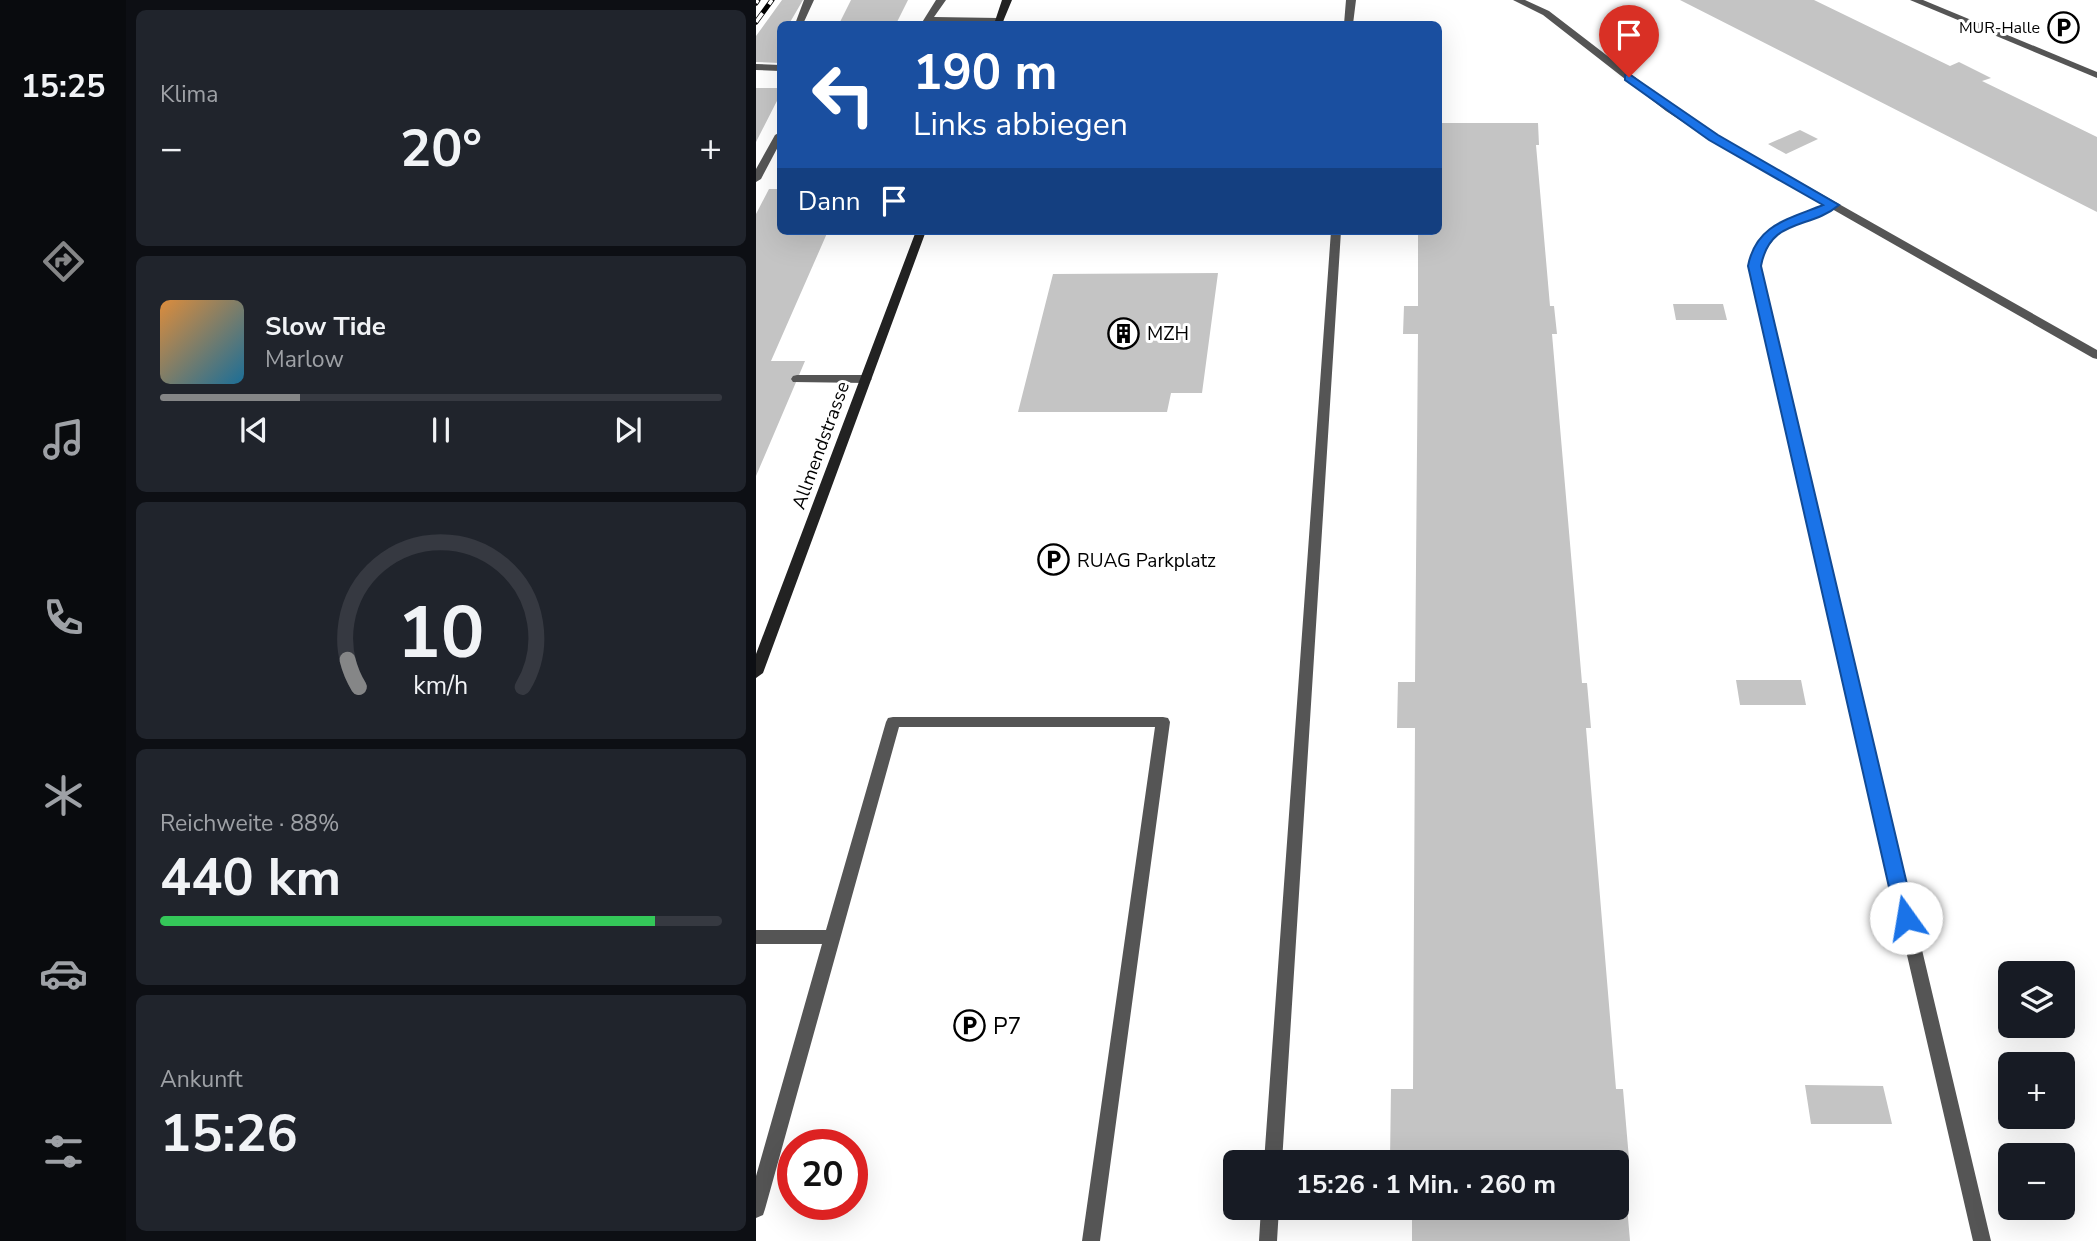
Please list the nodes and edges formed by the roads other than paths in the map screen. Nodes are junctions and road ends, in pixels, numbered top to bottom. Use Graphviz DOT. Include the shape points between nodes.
graph roads {
  1 [pos="809,0"];
  2 [pos="941,0"];
  3 [pos="1007,0"];
  4 [pos="1351,0"];
  5 [pos="1518,0"];
  6 [pos="1914,0"];
  7 [pos="800,21"];
  8 [pos="928,21"];
  9 [pos="1000,21"];
  10 [pos="1349,21"];
  11 [pos="756,67"];
  12 [pos="777,68"];
  13 [pos="2097,75"];
  14 [pos="777,140"];
  15 [pos="756,179"];
  16 [pos="1833,205"];
  17 [pos="920,235"];
  18 [pos="1336,235"];
  19 [pos="2097,355"];
  20 [pos="797,379"];
  21 [pos="866,379"];
  22 [pos="756,673"];
  23 [pos="756,937"];
  24 [pos="833,937"];
  25 [pos="1274,1150"];
  26 [pos="756,1209"];
  27 [pos="1269,1220"];
  28 [pos="1091,1241"];
  29 [pos="1268,1241"];
  30 [pos="1982,1241"];
  1 -- 7 [label="street"];
  2 -- 8 [label="street"];
  3 -- 9 [label="main road"];
  4 -- 10 [label="street"];
  5 -- 16 [label="street" via="1546,13 1681,116"];
  6 -- 13 [label="street"];
  11 -- 12 [label="street"];
  14 -- 15 [label="street"];
  16 -- 19 [label="street"];
  16 -- 30 [label="street" via="1765,238 1754,266"];
  17 -- 21 [label="main road, Allmendstrasse"];
  18 -- 25 [label="street"];
  20 -- 21 [label="street"];
  21 -- 22 [label="main road, Allmendstrasse"];
  23 -- 24 [label="street"];
  24 -- 26 [label="street"];
  24 -- 28 [label="street" via="893,722 1163,722"];
  27 -- 29 [label="street"];
}
